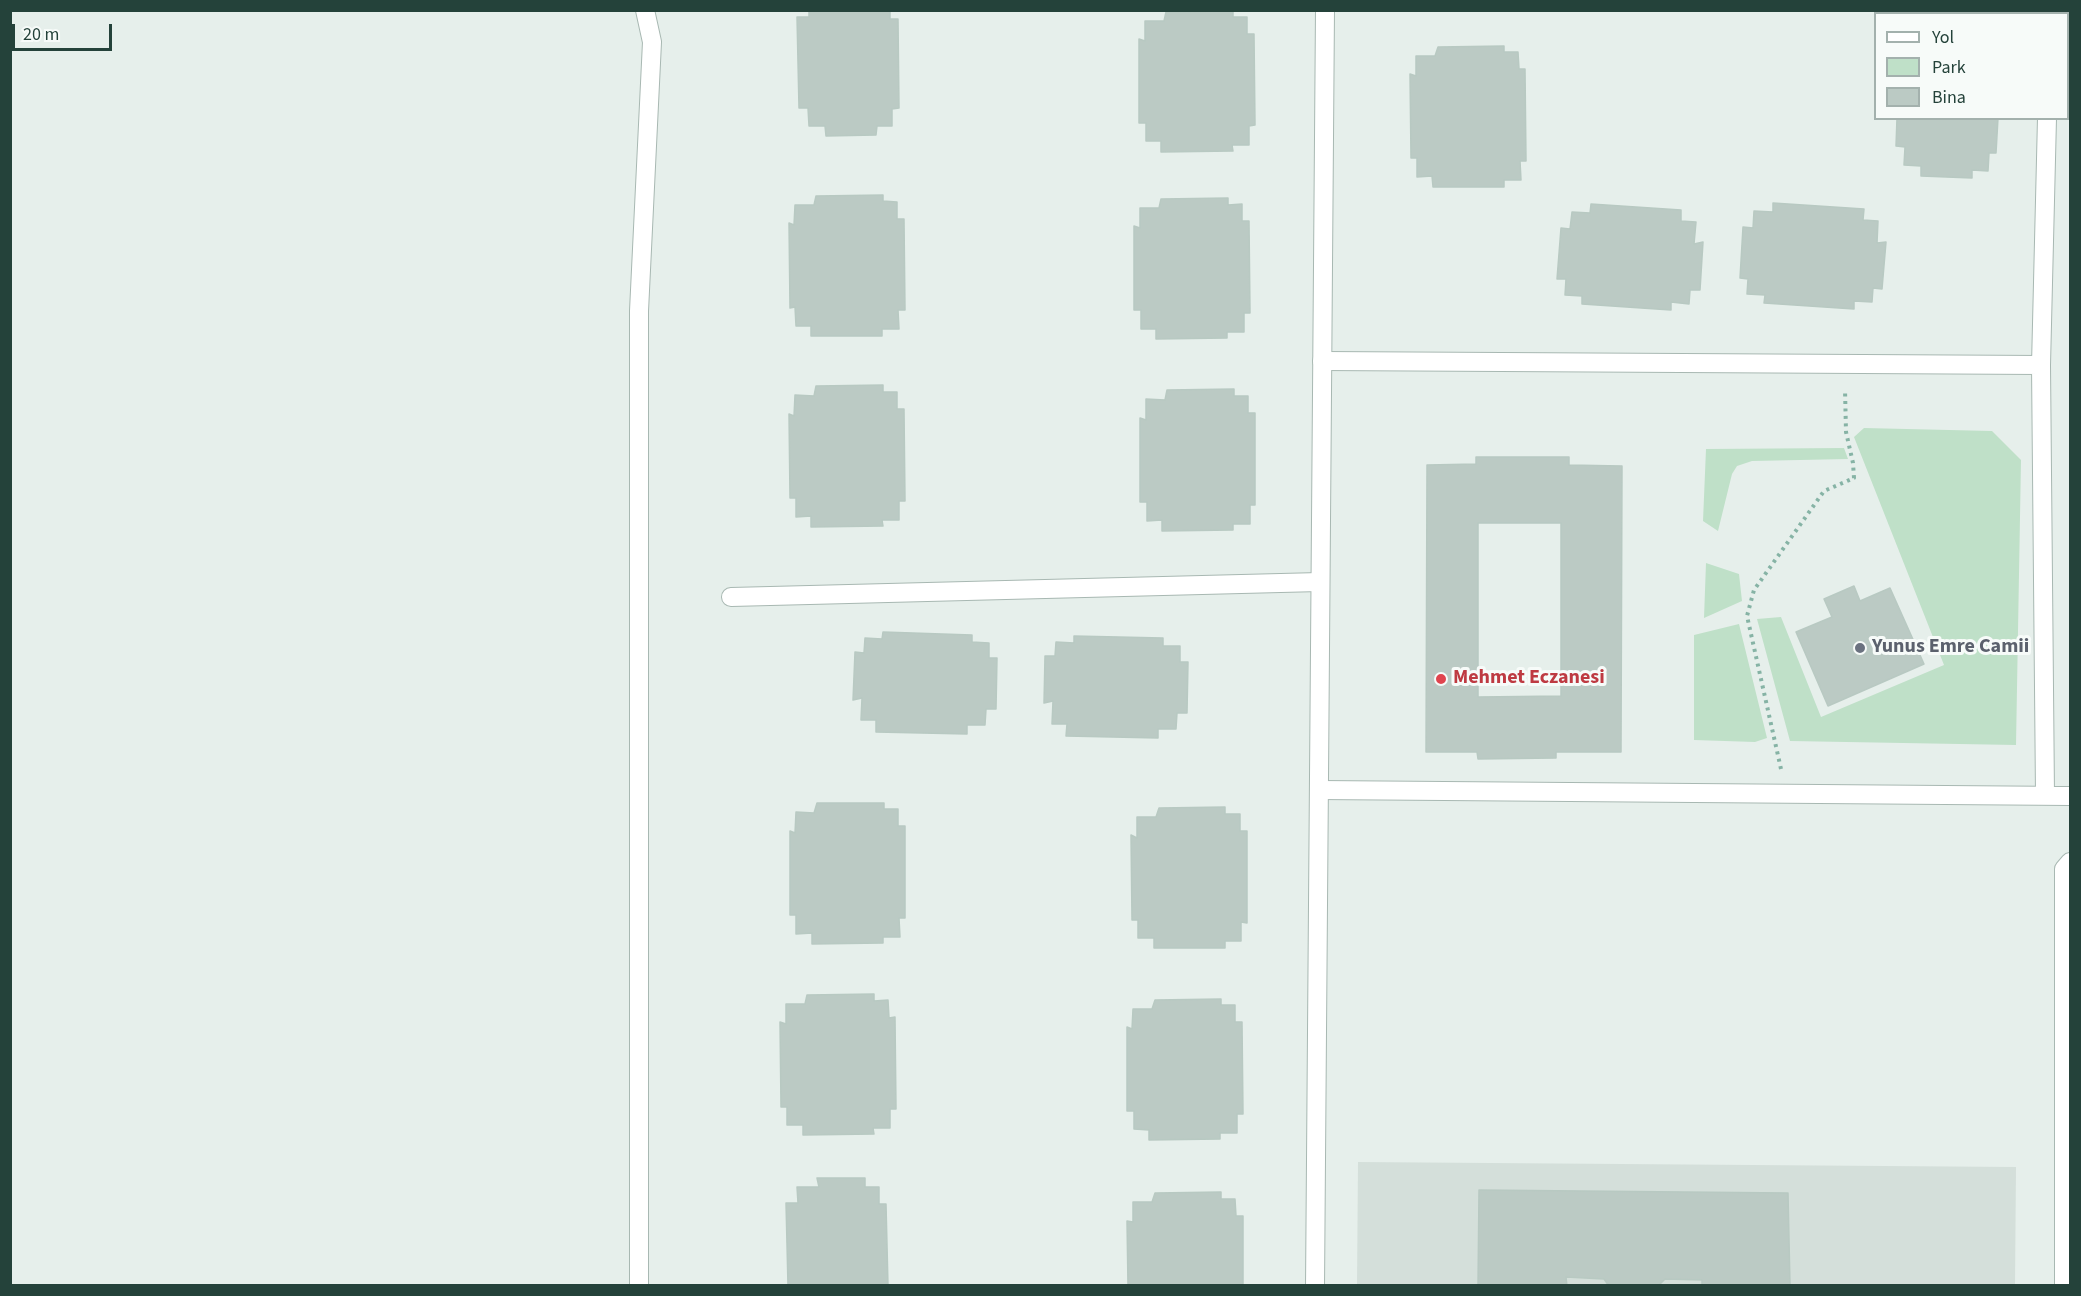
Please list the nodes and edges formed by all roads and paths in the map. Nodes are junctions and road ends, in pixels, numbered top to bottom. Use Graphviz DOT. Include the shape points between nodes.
graph roads {
  1 [pos="645,10"];
  2 [pos="1325,10"];
  3 [pos="2047,120"];
  4 [pos="1322,362"];
  5 [pos="1844,364"];
  6 [pos="2040,365"];
  7 [pos="1320,582"];
  8 [pos="731,597"];
  9 [pos="1319,790"];
  10 [pos="1787,793"];
  11 [pos="2045,795"];
  12 [pos="2070,796"];
  13 [pos="2070,862"];
  14 [pos="639,1286"];
  15 [pos="1315,1286"];
  16 [pos="2064,1286"];
  1 -- 14 [label="street" via="652,42 639,311"];
  2 -- 4 [label="street"];
  3 -- 6 [label="street"];
  4 -- 5 [label="street"];
  4 -- 7 [label="street"];
  5 -- 6 [label="street"];
  5 -- 10 [label="path" via="1846,432 1854,478 1824,490 1754,591 1748,616"];
  6 -- 11 [label="street"];
  7 -- 8 [label="street"];
  7 -- 9 [label="street"];
  9 -- 10 [label="street"];
  9 -- 15 [label="street"];
  10 -- 11 [label="street"];
  11 -- 12 [label="street"];
  13 -- 16 [label="street" via="2064,869"];
}
